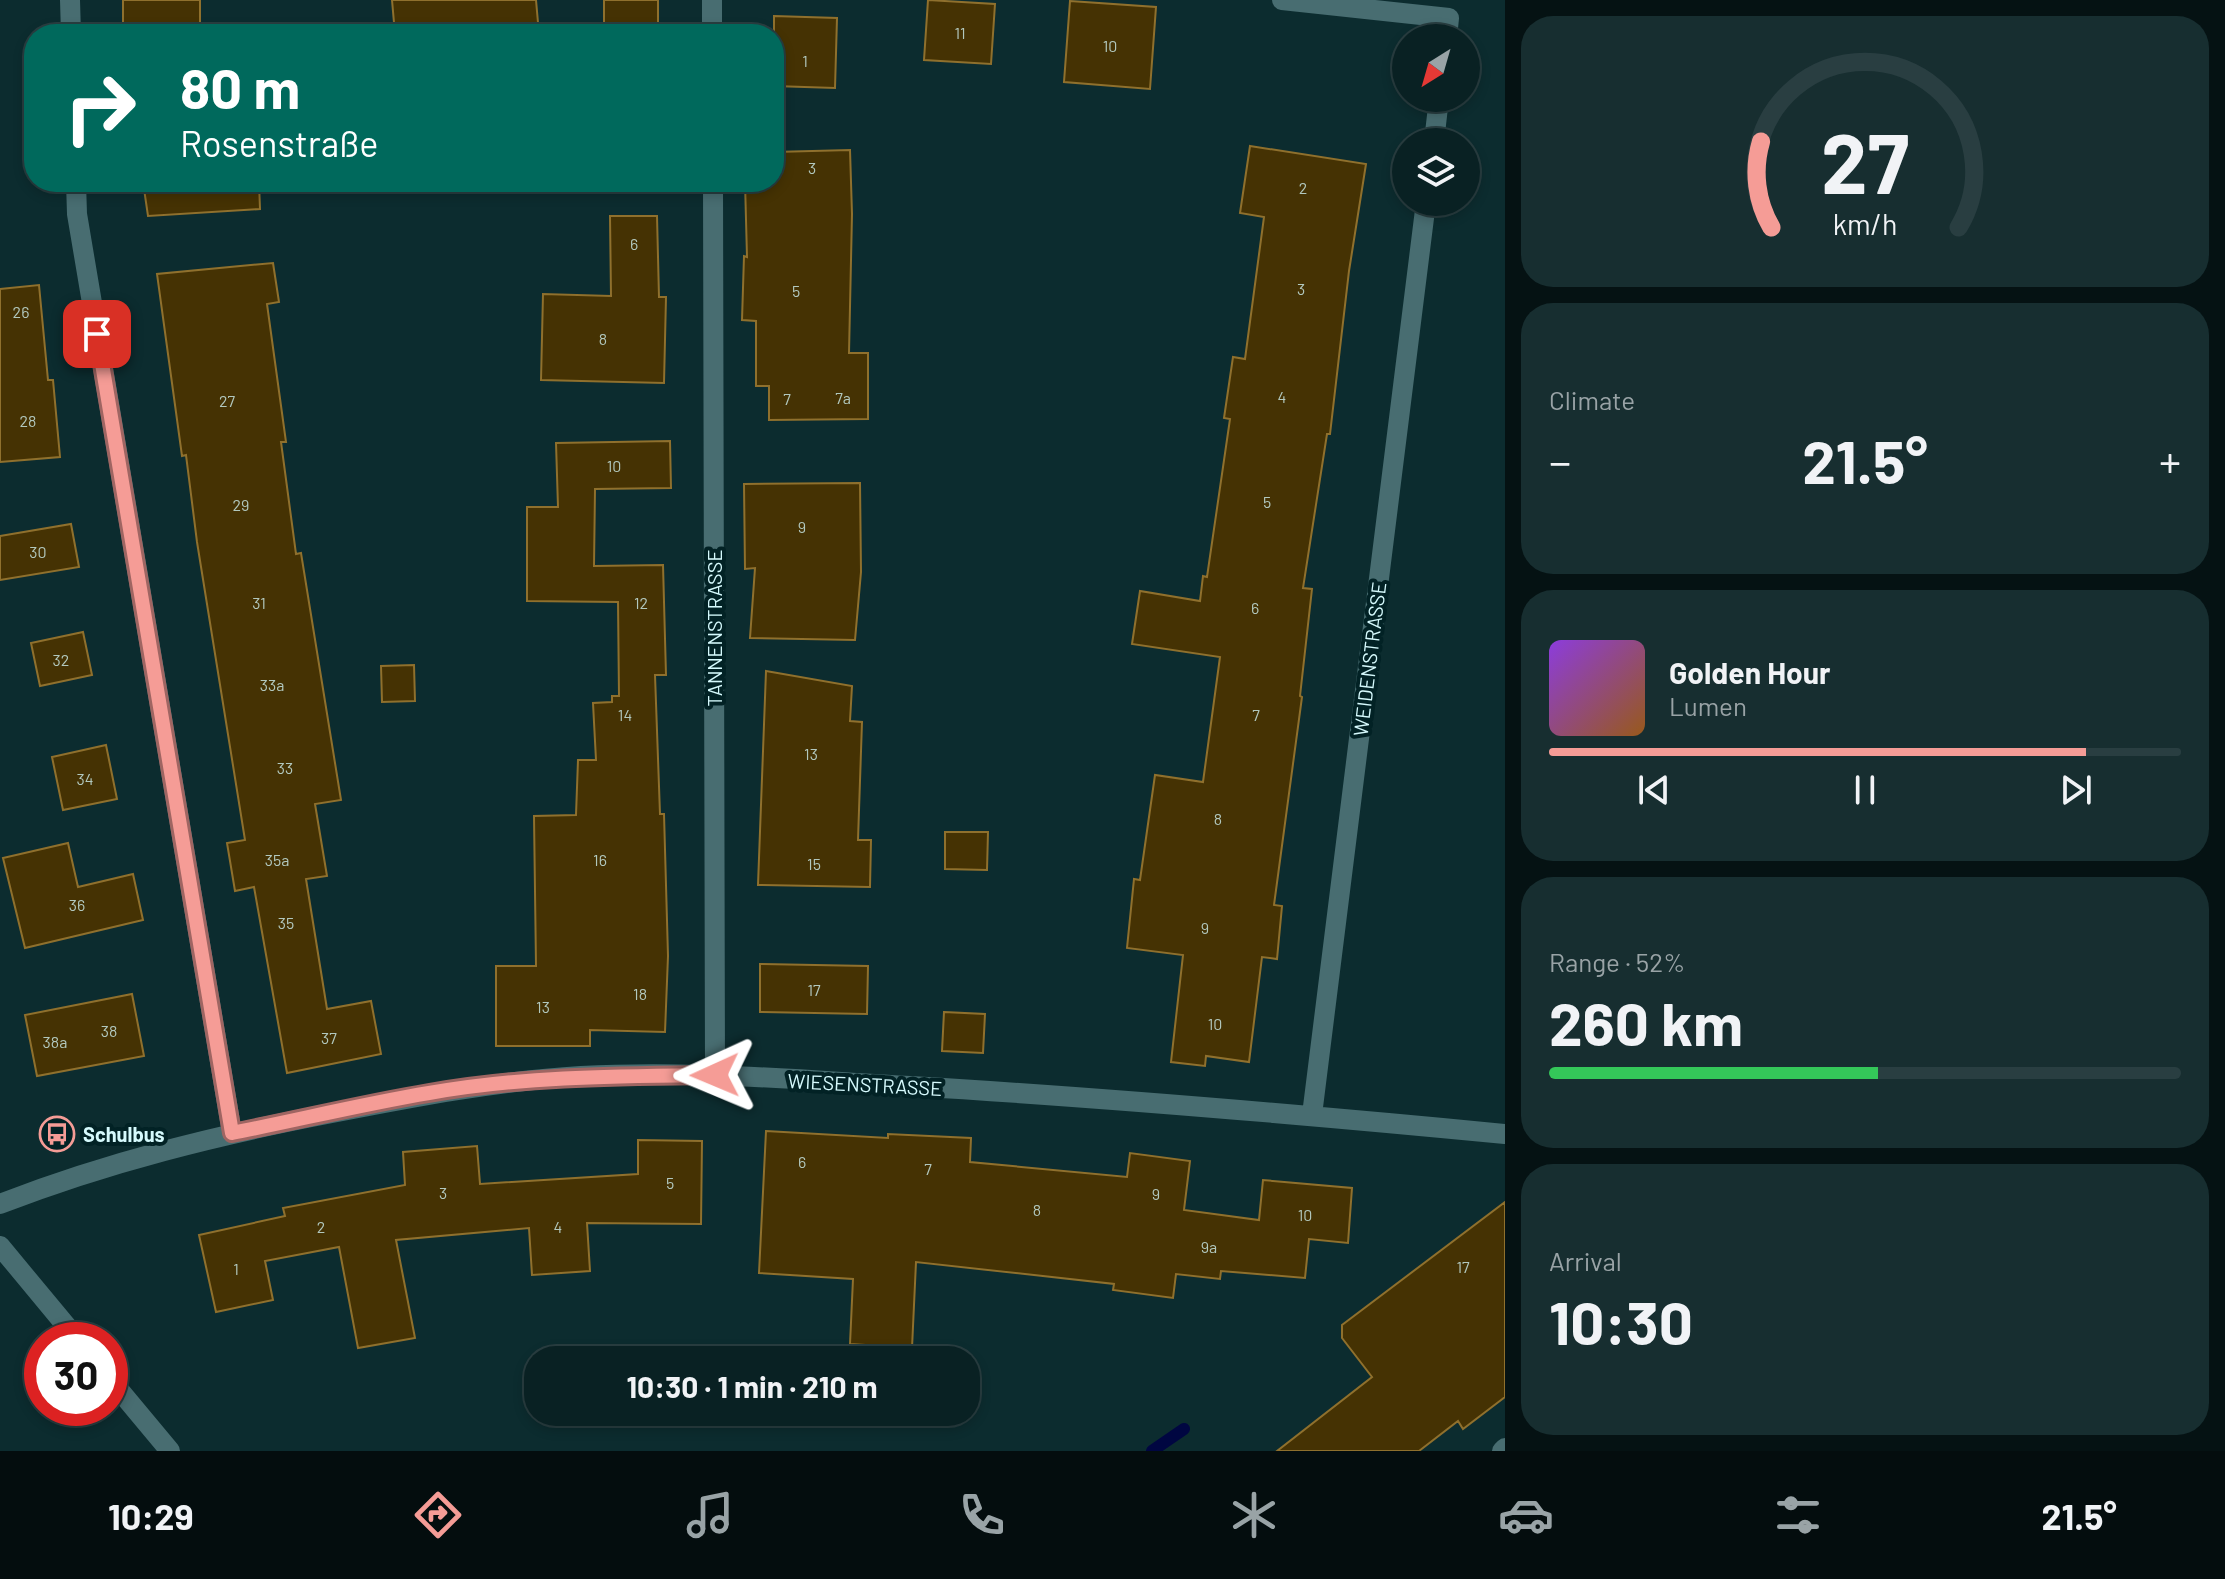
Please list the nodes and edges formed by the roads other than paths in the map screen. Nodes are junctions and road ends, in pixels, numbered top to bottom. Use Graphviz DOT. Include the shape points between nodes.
graph roads {
  1 [pos="70,0"];
  2 [pos="712,0"];
  3 [pos="1282,0"];
  4 [pos="71,24"];
  5 [pos="712,24"];
  6 [pos="1424,24"];
  7 [pos="76,192"];
  8 [pos="713,192"];
  9 [pos="1424,216"];
  10 [pos="715,1075"];
  11 [pos="1312,1115"];
  12 [pos="232,1133"];
  13 [pos="1505,1134"];
  14 [pos="0,1204"];
  15 [pos="0,1246"];
  16 [pos="63,1322"];
  17 [pos="128,1401"];
  18 [pos="170,1451"];
  1 -- 4 [label="street"];
  2 -- 5 [label="street"];
  3 -- 6 [label="street"];
  7 -- 12 [label="street"];
  8 -- 10 [label="street, TANNENSTRASSE"];
  9 -- 11 [label="street, WEIDENSTRASSE"];
  10 -- 11 [label="street, WIESENSTRASSE"];
  10 -- 12 [label="street, WIESENSTRASSE" via="582,1076 457,1089"];
  11 -- 13 [label="street, WIESENSTRASSE"];
  12 -- 14 [label="street, WIESENSTRASSE" via="164,1149"];
  15 -- 16 [label="street"];
  17 -- 18 [label="street"];
}
